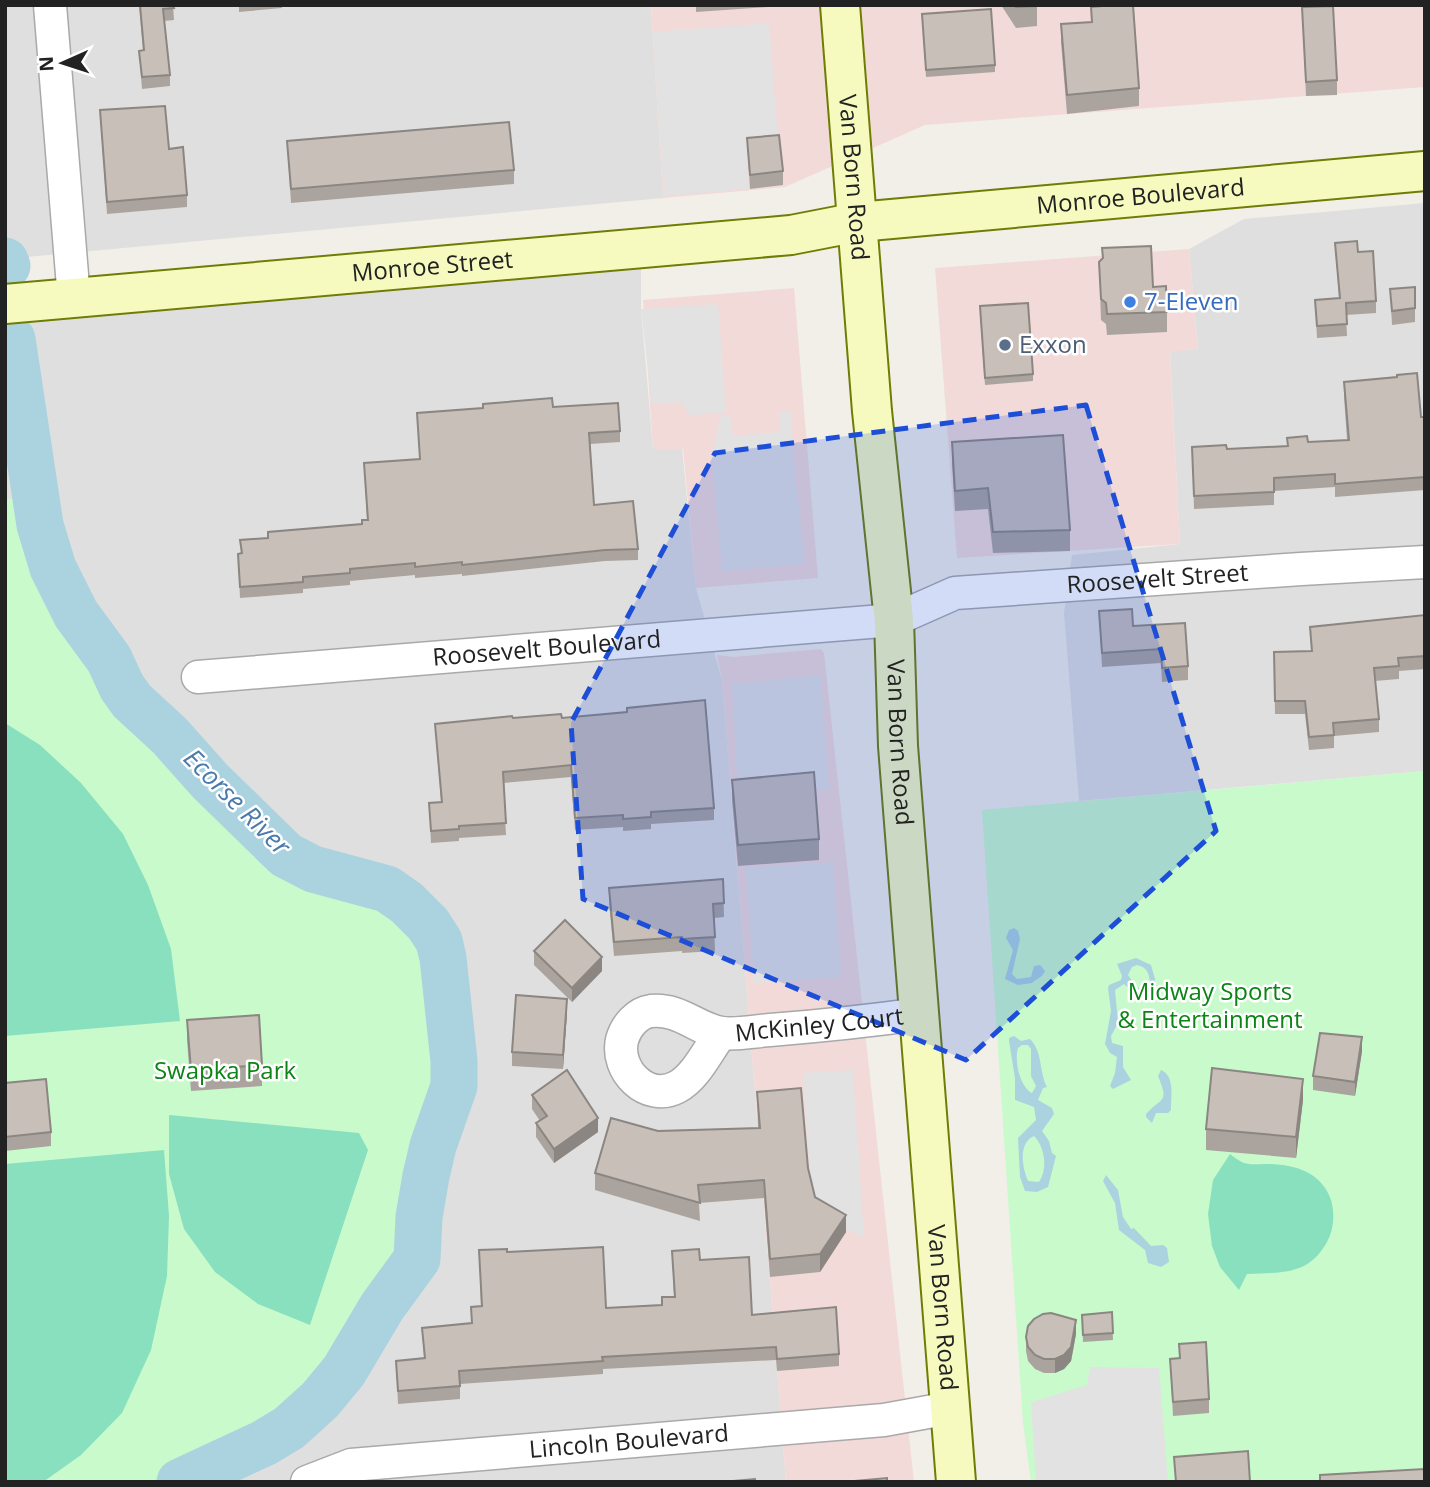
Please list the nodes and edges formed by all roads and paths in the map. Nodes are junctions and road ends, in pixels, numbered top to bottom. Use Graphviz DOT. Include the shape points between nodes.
graph roads {
  1 [pos="50,5"];
  2 [pos="840,5"];
  3 [pos="1425,171"];
  4 [pos="858,222"];
  5 [pos="59,300"];
  6 [pos="5,304"];
  7 [pos="1425,562"];
  8 [pos="894,620"];
  9 [pos="198,677"];
  10 [pos="919,1014"];
  11 [pos="721,1033"];
  12 [pos="950,1408"];
  13 [pos="307,1482"];
  14 [pos="956,1482"];
  1 -- 5 [label="street"];
  2 -- 4 [label="main road, Van Born Road"];
  3 -- 4 [label="main road, Monroe Boulevard"];
  4 -- 5 [label="main road, Monroe Street" via="791,235"];
  4 -- 8 [label="main road, Van Born Road"];
  5 -- 6 [label="main road, Monroe Street"];
  7 -- 8 [label="street, Roosevelt Street" via="956,593"];
  8 -- 9 [label="street, Roosevelt Boulevard"];
  8 -- 10 [label="main road, Van Born Road" via="898,747"];
  10 -- 11 [label="street, McKinley Court" via="853,1024"];
  10 -- 12 [label="main road, Van Born Road"];
  12 -- 13 [label="street, Lincoln Boulevard" via="884,1420 351,1465"];
  12 -- 14 [label="main road, Van Born Road"];
}
